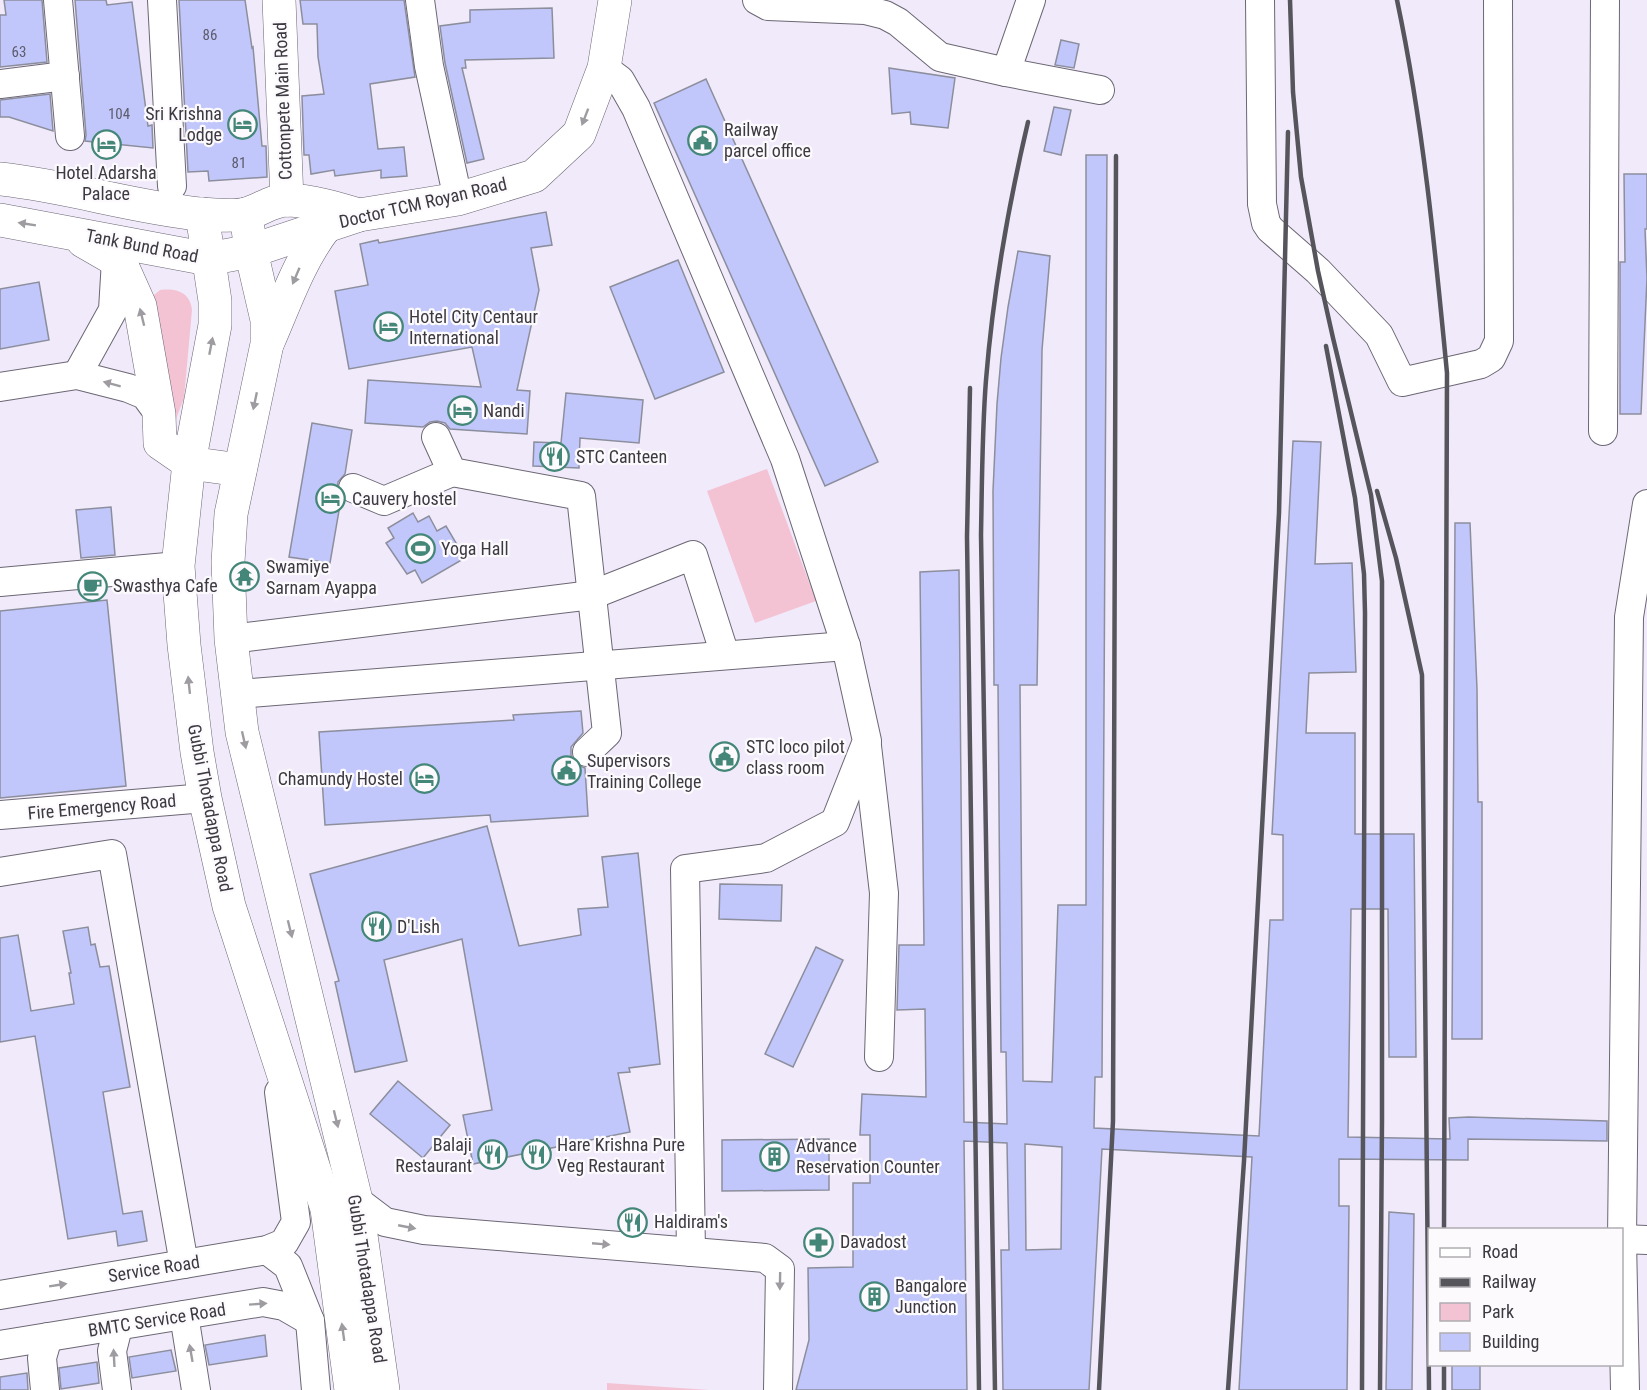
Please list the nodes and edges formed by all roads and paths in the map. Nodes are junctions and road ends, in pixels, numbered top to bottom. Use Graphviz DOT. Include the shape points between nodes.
graph roads {
  1 [pos="58,0"];
  2 [pos="162,0"];
  3 [pos="279,0"];
  4 [pos="420,0"];
  5 [pos="615,0"];
  6 [pos="757,0"];
  7 [pos="1031,0"];
  8 [pos="1260,0"];
  9 [pos="1498,0"];
  10 [pos="1605,0"];
  11 [pos="604,68"];
  12 [pos="1006,72"];
  13 [pos="65,76"];
  14 [pos="0,84"];
  15 [pos="1100,90"];
  16 [pos="70,136"];
  17 [pos="0,179"];
  18 [pos="172,186"];
  19 [pos="458,198"];
  20 [pos="286,200"];
  21 [pos="202,214"];
  22 [pos="246,214"];
  23 [pos="359,215"];
  24 [pos="0,220"];
  25 [pos="326,226"];
  26 [pos="66,231"];
  27 [pos="251,251"];
  28 [pos="208,259"];
  29 [pos="116,260"];
  30 [pos="267,344"];
  31 [pos="77,375"];
  32 [pos="0,387"];
  33 [pos="159,414"];
  34 [pos="1603,431"];
  35 [pos="436,437"];
  36 [pos="189,463"];
  37 [pos="240,470"];
  38 [pos="452,472"];
  39 [pos="353,488"];
  40 [pos="1647,504"];
  41 [pos="178,566"];
  42 [pos="0,582"];
  43 [pos="592,595"];
  44 [pos="1638,615"];
  45 [pos="231,639"];
  46 [pos="846,646"];
  47 [pos="725,655"];
  48 [pos="600,665"];
  49 [pos="238,694"];
  50 [pos="867,741"];
  51 [pos="587,752"];
  52 [pos="205,798"];
  53 [pos="0,815"];
  54 [pos="1637,835"];
  55 [pos="0,872"];
  56 [pos="268,1028"];
  57 [pos="879,1057"];
  58 [pos="356,1200"];
  59 [pos="1622,1228"];
  60 [pos="1623,1239"];
  61 [pos="1647,1240"];
  62 [pos="267,1250"];
  63 [pos="691,1251"];
  64 [pos="184,1264"];
  65 [pos="0,1294"];
  66 [pos="1623,1314"];
  67 [pos="184,1316"];
  68 [pos="310,1322"];
  69 [pos="118,1327"];
  70 [pos="48,1337"];
  71 [pos="0,1345"];
  72 [pos="44,1380"];
  73 [pos="117,1390"];
  74 [pos="196,1390"];
  75 [pos="316,1390"];
  76 [pos="351,1390"];
  77 [pos="383,1390"];
  78 [pos="778,1390"];
  79 [pos="1624,1390"];
  1 -- 13 [label="street"];
  2 -- 18 [label="street"];
  3 -- 20 [label="main road, Cottonpete Main Road"];
  4 -- 19 [label="street" via="429,66"];
  5 -- 11 [label="main road, Doctor TCM Royan Road"];
  6 -- 12 [label="street" via="768,6 865,10 885,15 940,57"];
  7 -- 12 [label="street"];
  8 -- 9 [label="street" via="1262,204 1266,223 1379,335 1402,382 1481,364 1491,358 1499,341"];
  10 -- 34 [label="street"];
  11 -- 19 [label="main road, Doctor TCM Royan Road, one-way" via="579,134 534,176"];
  11 -- 46 [label="street" via="620,80 636,108 780,448"];
  12 -- 15 [label="street"];
  13 -- 14 [label="street"];
  13 -- 16 [label="street"];
  17 -- 21 [label="main road"];
  19 -- 23 [label="main road, Doctor TCM Royan Road"];
  20 -- 22 [label="main road"];
  20 -- 23 [label="main road, Cottonpete Main Road"];
  21 -- 22 [label="main road"];
  21 -- 28 [label="main road, Gubbi Thotadappa Road"];
  22 -- 27 [label="main road"];
  23 -- 25 [label="main road, Doctor TCM Royan Road"];
  26 -- 24 [label="main road, Tank Bund Road, one-way"];
  25 -- 27 [label="main road, Doctor TCM Royan Road"];
  25 -- 30 [label="main road, one-way" via="300,266"];
  26 -- 28 [label="main road, Tank Bund Road"];
  26 -- 29 [label="main road"];
  27 -- 28 [label="main road, Tank Bund Road"];
  27 -- 30 [label="main road, Gubbi Thotadappa Road" via="264,308"];
  36 -- 28 [label="main road, Gubbi Thotadappa Road, one-way" via="215,325"];
  29 -- 31 [label="street" via="113,310"];
  33 -- 29 [label="main road, one-way" via="140,306"];
  30 -- 37 [label="main road, Gubbi Thotadappa Road, one-way"];
  31 -- 32 [label="street"];
  33 -- 31 [label="street, one-way" via="145,395"];
  33 -- 36 [label="main road" via="160,443"];
  35 -- 38 [label="street"];
  36 -- 37 [label="main road"];
  36 -- 41 [label="main road, Gubbi Thotadappa Road"];
  37 -- 45 [label="main road, Gubbi Thotadappa Road" via="231,514 228,562"];
  38 -- 39 [label="street" via="384,501"];
  38 -- 43 [label="street" via="581,496"];
  40 -- 44 [label="street"];
  41 -- 42 [label="street"];
  52 -- 41 [label="main road, Gubbi Thotadappa Road, one-way" via="190,701"];
  43 -- 45 [label="street"];
  43 -- 47 [label="street" via="693,555"];
  43 -- 48 [label="street"];
  44 -- 54 [label="street"];
  45 -- 49 [label="main road, Gubbi Thotadappa Road"];
  46 -- 47 [label="street"];
  46 -- 50 [label="street"];
  47 -- 48 [label="street"];
  48 -- 49 [label="street"];
  48 -- 51 [label="street" via="607,733"];
  49 -- 58 [label="main road, Gubbi Thotadappa Road, one-way" via="242,732"];
  50 -- 57 [label="street" via="884,893"];
  50 -- 63 [label="street" via="835,822 766,858 685,869"];
  52 -- 53 [label="street, Fire Emergency Road"];
  52 -- 56 [label="main road, Gubbi Thotadappa Road" via="229,906"];
  54 -- 59 [label="street"];
  55 -- 64 [label="street" via="112,854"];
  56 -- 62 [label="street, Service Road" via="296,1222 284,1243"];
  76 -- 56 [label="main road, Gubbi Thotadappa Road, one-way" via="327,1209"];
  58 -- 63 [label="street, one-way" via="385,1222 424,1230"];
  58 -- 77 [label="main road, Gubbi Thotadappa Road"];
  60 -- 61 [label="street"];
  62 -- 64 [label="street, Service Road"];
  62 -- 68 [label="street" via="288,1266"];
  63 -- 78 [label="street, one-way" via="765,1258 780,1269"];
  65 -- 64 [label="street, Service Road, one-way"];
  66 -- 79 [label="street"];
  67 -- 68 [label="street, BMTC Service Road, one-way" via="263,1302 284,1306"];
  67 -- 69 [label="street, BMTC Service Road"];
  74 -- 67 [label="street, one-way"];
  68 -- 75 [label="street"];
  69 -- 70 [label="street, BMTC Service Road"];
  73 -- 69 [label="street, one-way" via="112,1351"];
  70 -- 71 [label="street, BMTC Service Road"];
  70 -- 72 [label="street" via="42,1358"];
}
